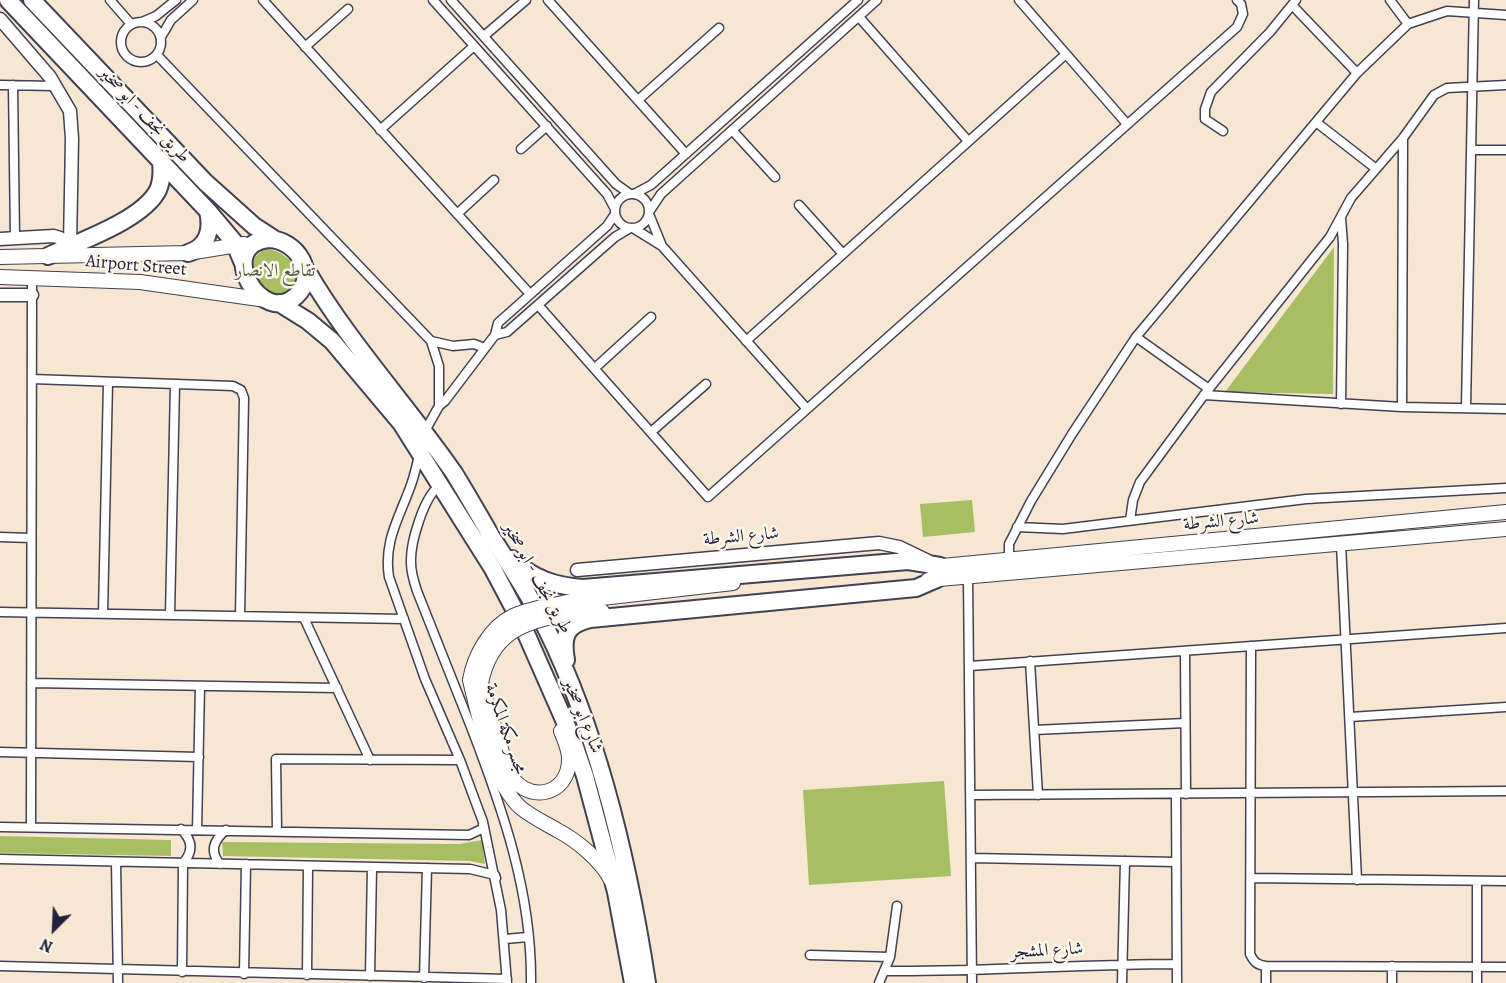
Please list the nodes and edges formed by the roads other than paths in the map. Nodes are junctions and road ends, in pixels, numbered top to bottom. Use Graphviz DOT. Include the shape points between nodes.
graph roads {
  1 [pos="8,0"];
  2 [pos="32,0"];
  3 [pos="110,0"];
  4 [pos="176,0"];
  5 [pos="193,0"];
  6 [pos="263,0"];
  7 [pos="433,0"];
  8 [pos="451,0"];
  9 [pos="526,0"];
  10 [pos="548,0"];
  11 [pos="858,0"];
  12 [pos="877,0"];
  13 [pos="1019,0"];
  14 [pos="1237,0"];
  15 [pos="1390,0"];
  16 [pos="1444,0"];
  17 [pos="1474,0"];
  18 [pos="1294,3"];
  19 [pos="348,9"];
  20 [pos="1447,11"];
  21 [pos="1474,12"];
  22 [pos="1506,15"];
  23 [pos="859,16"];
  24 [pos="0,19"];
  25 [pos="142,22"];
  26 [pos="131,24"];
  27 [pos="1408,24"];
  28 [pos="719,28"];
  29 [pos="0,33"];
  30 [pos="14,34"];
  31 [pos="484,36"];
  32 [pos="161,38"];
  33 [pos="474,46"];
  34 [pos="305,47"];
  35 [pos="1066,54"];
  36 [pos="157,55"];
  37 [pos="1357,73"];
  38 [pos="0,85"];
  39 [pos="13,85"];
  40 [pos="1472,85"];
  41 [pos="1506,85"];
  42 [pos="56,86"];
  43 [pos="638,100"];
  44 [pos="1316,122"];
  45 [pos="1127,124"];
  46 [pos="547,126"];
  47 [pos="380,130"];
  48 [pos="732,130"];
  49 [pos="1223,130"];
  50 [pos="1403,138"];
  51 [pos="968,141"];
  52 [pos="521,150"];
  53 [pos="1471,150"];
  54 [pos="1506,150"];
  55 [pos="686,154"];
  56 [pos="161,162"];
  57 [pos="1375,168"];
  58 [pos="775,177"];
  59 [pos="494,180"];
  60 [pos="632,194"];
  61 [pos="799,205"];
  62 [pos="208,211"];
  63 [pos="615,211"];
  64 [pos="649,213"];
  65 [pos="457,214"];
  66 [pos="1341,218"];
  67 [pos="631,228"];
  68 [pos="0,239"];
  69 [pos="15,239"];
  70 [pos="269,239"];
  71 [pos="69,246"];
  72 [pos="236,246"];
  73 [pos="662,246"];
  74 [pos="188,253"];
  75 [pos="843,254"];
  76 [pos="48,256"];
  77 [pos="0,257"];
  78 [pos="243,263"];
  79 [pos="307,271"];
  80 [pos="0,277"];
  81 [pos="32,278"];
  82 [pos="530,294"];
  83 [pos="0,295"];
  84 [pos="32,296"];
  85 [pos="274,302"];
  86 [pos="538,305"];
  87 [pos="651,317"];
  88 [pos="495,335"];
  89 [pos="1136,336"];
  90 [pos="431,341"];
  91 [pos="746,341"];
  92 [pos="485,348"];
  93 [pos="595,368"];
  94 [pos="32,380"];
  95 [pos="108,382"];
  96 [pos="175,384"];
  97 [pos="706,384"];
  98 [pos="1206,392"];
  99 [pos="1341,404"];
  100 [pos="439,406"];
  101 [pos="1402,407"];
  102 [pos="1466,408"];
  103 [pos="807,409"];
  104 [pos="1506,409"];
  105 [pos="425,431"];
  106 [pos="651,432"];
  107 [pos="420,451"];
  108 [pos="441,485"];
  109 [pos="1506,488"];
  110 [pos="1506,512"];
  111 [pos="1130,520"];
  112 [pos="1017,527"];
  113 [pos="1506,529"];
  114 [pos="490,534"];
  115 [pos="0,537"];
  116 [pos="31,538"];
  117 [pos="1187,543"];
  118 [pos="1341,544"];
  119 [pos="1161,545"];
  120 [pos="1187,558"];
  121 [pos="1009,559"];
  122 [pos="1164,560"];
  123 [pos="577,570"];
  124 [pos="938,573"];
  125 [pos="968,577"];
  126 [pos="727,584"];
  127 [pos="568,608"];
  128 [pos="0,612"];
  129 [pos="31,612"];
  130 [pos="103,614"];
  131 [pos="170,615"];
  132 [pos="240,616"];
  133 [pos="304,618"];
  134 [pos="404,619"];
  135 [pos="1506,628"];
  136 [pos="1506,633"];
  137 [pos="1346,639"];
  138 [pos="1251,646"];
  139 [pos="1185,651"];
  140 [pos="1030,661"];
  141 [pos="970,666"];
  142 [pos="547,680"];
  143 [pos="475,682"];
  144 [pos="31,683"];
  145 [pos="200,686"];
  146 [pos="337,688"];
  147 [pos="574,696"];
  148 [pos="1506,707"];
  149 [pos="1350,717"];
  150 [pos="1185,723"];
  151 [pos="1034,730"];
  152 [pos="0,752"];
  153 [pos="31,752"];
  154 [pos="199,757"];
  155 [pos="370,760"];
  156 [pos="460,760"];
  157 [pos="1506,791"];
  158 [pos="1353,792"];
  159 [pos="1252,793"];
  160 [pos="1181,794"];
  161 [pos="971,795"];
  162 [pos="1038,795"];
  163 [pos="483,822"];
  164 [pos="0,826"];
  165 [pos="31,827"];
  166 [pos="181,829"];
  167 [pos="197,830"];
  168 [pos="226,830"];
  169 [pos="277,831"];
  170 [pos="971,858"];
  171 [pos="0,859"];
  172 [pos="1125,861"];
  173 [pos="116,862"];
  174 [pos="1176,862"];
  175 [pos="183,863"];
  176 [pos="220,864"];
  177 [pos="246,864"];
  178 [pos="308,866"];
  179 [pos="372,867"];
  180 [pos="427,868"];
  181 [pos="496,878"];
  182 [pos="1252,878"];
  183 [pos="1357,880"];
  184 [pos="1477,881"];
  185 [pos="1506,881"];
  186 [pos="616,892"];
  187 [pos="897,906"];
  188 [pos="528,937"];
  189 [pos="505,939"];
  190 [pos="810,955"];
  191 [pos="890,957"];
  192 [pos="1123,964"];
  193 [pos="1177,964"];
  194 [pos="0,966"];
  195 [pos="1266,966"];
  196 [pos="1392,966"];
  197 [pos="1477,966"];
  198 [pos="1506,967"];
  199 [pos="117,970"];
  200 [pos="884,971"];
  201 [pos="972,971"];
  202 [pos="182,972"];
  203 [pos="244,974"];
  204 [pos="307,975"];
  205 [pos="370,976"];
  206 [pos="418,979"];
  207 [pos="507,981"];
  208 [pos="118,983"];
  209 [pos="531,983"];
  210 [pos="633,983"];
  211 [pos="647,983"];
  212 [pos="879,983"];
  213 [pos="972,983"];
  214 [pos="1122,983"];
  215 [pos="1177,983"];
  216 [pos="1266,983"];
  217 [pos="1392,983"];
  218 [pos="1477,983"];
  1 -- 56 [label="highway, طريق نجف - ابو صخير"];
  2 -- 70 [label="highway, طريق نجف - ابو صخير" via="205,182"];
  3 -- 26 [label="street"];
  4 -- 25 [label="street"];
  5 -- 32 [label="street" via="171,20"];
  6 -- 34 [label="street"];
  7 -- 33 [label="street"];
  8 -- 31 [label="street"];
  9 -- 31 [label="street"];
  10 -- 43 [label="street"];
  11 -- 55 [label="street"];
  12 -- 23 [label="street"];
  13 -- 35 [label="street"];
  14 -- 45 [label="street" via="1244,14 1237,27"];
  15 -- 27 [label="street"];
  16 -- 20 [label="street"];
  17 -- 21 [label="street"];
  18 -- 37 [label="street"];
  18 -- 49 [label="street" via="1211,92 1205,119"];
  19 -- 34 [label="street"];
  20 -- 21 [label="street"];
  20 -- 27 [label="street"];
  21 -- 22 [label="street"];
  21 -- 40 [label="street"];
  23 -- 48 [label="street"];
  23 -- 51 [label="street"];
  24 -- 30 [label="street"];
  25 -- 26 [label="street"];
  25 -- 32 [label="street" via="154,27"];
  26 -- 36 [label="street" via="121,37 128,58 143,62"];
  27 -- 37 [label="street"];
  28 -- 43 [label="street"];
  29 -- 30 [label="street"];
  30 -- 42 [label="street"];
  31 -- 60 [label="street" via="616,184"];
  32 -- 36 [label="street"];
  33 -- 46 [label="street"];
  33 -- 47 [label="street"];
  34 -- 47 [label="street"];
  35 -- 45 [label="street"];
  35 -- 51 [label="street"];
  36 -- 90 [label="street"];
  37 -- 44 [label="street"];
  38 -- 39 [label="street"];
  39 -- 42 [label="street"];
  39 -- 69 [label="street"];
  40 -- 41 [label="street"];
  40 -- 50 [label="street" via="1438,92"];
  40 -- 53 [label="street"];
  42 -- 71 [label="street" via="70,111 71,121"];
  43 -- 55 [label="street"];
  44 -- 57 [label="street"];
  44 -- 89 [label="street"];
  45 -- 103 [label="street"];
  46 -- 52 [label="street"];
  46 -- 63 [label="street" via="607,194"];
  47 -- 65 [label="street"];
  48 -- 58 [label="street"];
  48 -- 64 [label="street" via="657,198"];
  50 -- 57 [label="street"];
  50 -- 101 [label="street"];
  51 -- 75 [label="street"];
  53 -- 54 [label="street"];
  53 -- 102 [label="street"];
  55 -- 60 [label="street" via="647,188"];
  56 -- 62 [label="highway, طريق نجف - ابو صخير"];
  56 -- 71 [label="highway" via="161,181 152,199 140,210"];
  57 -- 66 [label="street"];
  59 -- 65 [label="street"];
  60 -- 63 [label="street" via="619,200"];
  60 -- 64 [label="street" via="645,200"];
  61 -- 75 [label="street"];
  62 -- 72 [label="highway, طريق نجف - ابو صخير"];
  62 -- 74 [label="highway" via="210,226 206,239"];
  63 -- 67 [label="street" via="619,222"];
  63 -- 82 [label="street" via="607,226"];
  64 -- 67 [label="street" via="641,225"];
  64 -- 73 [label="street"];
  65 -- 82 [label="street"];
  66 -- 98 [label="street"];
  66 -- 99 [label="street"];
  67 -- 73 [label="street"];
  67 -- 86 [label="street" via="615,237"];
  68 -- 69 [label="street"];
  69 -- 71 [label="street" via="57,236"];
  70 -- 72 [label="main road, Airport Street"];
  70 -- 78 [label="highway" via="248,249"];
  70 -- 79 [label="highway" via="293,249"];
  71 -- 76 [label="highway"];
  72 -- 74 [label="main road, Airport Street"];
  72 -- 78 [label="highway, طريق نجف - ابو صخير"];
  73 -- 91 [label="street"];
  74 -- 76 [label="main road, Airport Street"];
  75 -- 91 [label="street"];
  76 -- 77 [label="main road, Airport Street"];
  78 -- 85 [label="highway" via="249,284"];
  79 -- 85 [label="highway" via="305,284 292,300"];
  79 -- 105 [label="highway, طريق نجف - ابو صخير" via="336,318"];
  80 -- 81 [label="main road, Airport Street"];
  81 -- 84 [label="street"];
  81 -- 85 [label="main road, Airport Street" via="140,282"];
  82 -- 88 [label="street" via="498,323"];
  83 -- 84 [label="street"];
  84 -- 94 [label="street"];
  85 -- 107 [label="highway" via="314,326 344,353"];
  86 -- 88 [label="street" via="507,332"];
  86 -- 93 [label="street"];
  87 -- 93 [label="street"];
  88 -- 92 [label="street"];
  89 -- 98 [label="street"];
  89 -- 112 [label="street"];
  90 -- 92 [label="street"];
  90 -- 100 [label="street" via="440,366"];
  91 -- 103 [label="street"];
  92 -- 100 [label="street"];
  93 -- 106 [label="street"];
  94 -- 95 [label="street"];
  94 -- 116 [label="street"];
  95 -- 96 [label="street"];
  95 -- 130 [label="street"];
  96 -- 131 [label="street"];
  96 -- 132 [label="street" via="233,386 243,394"];
  97 -- 106 [label="street"];
  98 -- 99 [label="street"];
  98 -- 111 [label="street" via="1140,482"];
  99 -- 101 [label="street"];
  100 -- 105 [label="street"];
  101 -- 102 [label="street"];
  102 -- 104 [label="street"];
  103 -- 106 [label="street" via="708,497"];
  105 -- 114 [label="highway, طريق نجف - ابو صخير"];
  107 -- 108 [label="highway, شارع ابو صخير"];
  107 -- 134 [label="street" via="387,556 389,577"];
  108 -- 142 [label="highway, شارع ابو صخير" via="493,569"];
  108 -- 188 [label="street" via="430,495 414,537 412,572 506,824 525,903"];
  109 -- 111 [label="street" via="1306,499"];
  110 -- 117 [label="main road, شارع الشرطة"];
  111 -- 112 [label="street" via="1064,529"];
  112 -- 121 [label="street" via="1009,544"];
  113 -- 118 [label="main road, شارع الشرطة"];
  114 -- 124 [label="highway" via="534,576 570,587 610,587 908,561"];
  114 -- 147 [label="highway, طريق نجف - ابو صخير" via="530,596"];
  115 -- 116 [label="street"];
  116 -- 129 [label="street"];
  117 -- 119 [label="main road, شارع الشرطة"];
  117 -- 120 [label="main road"];
  118 -- 120 [label="main road, شارع الشرطة"];
  118 -- 137 [label="street"];
  119 -- 121 [label="main road, شارع الشرطة"];
  119 -- 122 [label="main road"];
  120 -- 122 [label="main road, شارع الشرطة"];
  121 -- 124 [label="main road, شارع الشرطة"];
  122 -- 125 [label="main road, شارع الشرطة"];
  123 -- 124 [label="street, شارع الشرطة" via="879,543 899,547"];
  124 -- 125 [label="main road, شارع الشرطة"];
  124 -- 126 [label="main road, شارع الشرطة"];
  124 -- 127 [label="main road, مجسر مكة المكرمة" via="730,599"];
  124 -- 147 [label="highway" via="916,588 578,622 564,639"];
  125 -- 141 [label="street"];
  126 -- 127 [label="main road, مجسر مكة المكرمة"];
  127 -- 143 [label="main road, مجسر مكة المكرمة, bridge" via="510,632"];
  128 -- 129 [label="street"];
  129 -- 130 [label="street"];
  129 -- 144 [label="street"];
  130 -- 131 [label="street"];
  131 -- 132 [label="street"];
  132 -- 133 [label="street"];
  133 -- 134 [label="street"];
  133 -- 146 [label="street"];
  134 -- 156 [label="street"];
  135 -- 136 [label="street"];
  135 -- 137 [label="street"];
  137 -- 138 [label="street"];
  137 -- 149 [label="street"];
  138 -- 139 [label="street"];
  138 -- 159 [label="street"];
  139 -- 140 [label="street"];
  139 -- 150 [label="street"];
  140 -- 141 [label="street"];
  140 -- 151 [label="street"];
  141 -- 161 [label="street"];
  142 -- 143 [label="main road, مجسر مكة المكرمة" via="551,706 569,758 560,784 541,793 519,787 512,780"];
  142 -- 186 [label="highway, شارع ابو صخير" via="585,776"];
  143 -- 186 [label="main road, مجسر مكة المكرمة" via="492,755 511,797 530,815 580,846 609,876"];
  144 -- 145 [label="street"];
  144 -- 153 [label="street"];
  145 -- 146 [label="street"];
  145 -- 154 [label="street"];
  146 -- 155 [label="street"];
  147 -- 211 [label="highway, طريق نجف - ابو صخير" via="614,818"];
  148 -- 149 [label="street"];
  149 -- 158 [label="street"];
  150 -- 151 [label="street"];
  150 -- 160 [label="street"];
  151 -- 162 [label="street"];
  152 -- 153 [label="street"];
  153 -- 154 [label="street"];
  153 -- 165 [label="street"];
  154 -- 167 [label="street"];
  155 -- 156 [label="street"];
  155 -- 169 [label="street" via="276,759"];
  156 -- 163 [label="street"];
  157 -- 158 [label="street"];
  158 -- 159 [label="street"];
  158 -- 183 [label="street"];
  159 -- 160 [label="street"];
  159 -- 182 [label="street"];
  160 -- 162 [label="street"];
  160 -- 174 [label="street"];
  161 -- 162 [label="street"];
  161 -- 170 [label="street"];
  163 -- 169 [label="street" via="484,828 468,835"];
  163 -- 181 [label="street"];
  164 -- 165 [label="street"];
  165 -- 166 [label="street"];
  166 -- 167 [label="street"];
  166 -- 175 [label="street" via="191,846"];
  167 -- 168 [label="street"];
  168 -- 169 [label="street"];
  168 -- 176 [label="street" via="213,846"];
  170 -- 172 [label="street"];
  170 -- 201 [label="street"];
  171 -- 173 [label="street"];
  172 -- 174 [label="street"];
  172 -- 192 [label="street"];
  173 -- 175 [label="street"];
  173 -- 199 [label="street"];
  174 -- 193 [label="street"];
  175 -- 176 [label="street"];
  175 -- 202 [label="street"];
  176 -- 177 [label="street"];
  177 -- 178 [label="street"];
  177 -- 203 [label="street"];
  178 -- 179 [label="street"];
  178 -- 204 [label="street"];
  179 -- 180 [label="street"];
  179 -- 205 [label="street"];
  180 -- 181 [label="street" via="479,870"];
  180 -- 206 [label="street"];
  181 -- 189 [label="street"];
  182 -- 183 [label="street"];
  182 -- 195 [label="street" via="1250,954 1258,965"];
  183 -- 184 [label="street"];
  184 -- 185 [label="street"];
  184 -- 197 [label="street"];
  186 -- 210 [label="highway, شارع ابو صخير"];
  187 -- 191 [label="street"];
  188 -- 189 [label="street"];
  188 -- 209 [label="street"];
  189 -- 207 [label="street"];
  190 -- 191 [label="street"];
  191 -- 200 [label="street"];
  192 -- 193 [label="street, شارع المشجر"];
  192 -- 201 [label="street, شارع المشجر"];
  192 -- 214 [label="street"];
  193 -- 215 [label="street"];
  194 -- 199 [label="street"];
  195 -- 196 [label="street"];
  195 -- 216 [label="street"];
  196 -- 197 [label="street"];
  196 -- 217 [label="street"];
  197 -- 198 [label="street"];
  197 -- 218 [label="street"];
  199 -- 202 [label="street"];
  199 -- 208 [label="street"];
  200 -- 201 [label="street, شارع المشجر"];
  200 -- 212 [label="street"];
  201 -- 213 [label="street"];
  202 -- 203 [label="street"];
  203 -- 204 [label="street"];
  204 -- 205 [label="street"];
  205 -- 206 [label="street"];
  206 -- 207 [label="street"];
}
